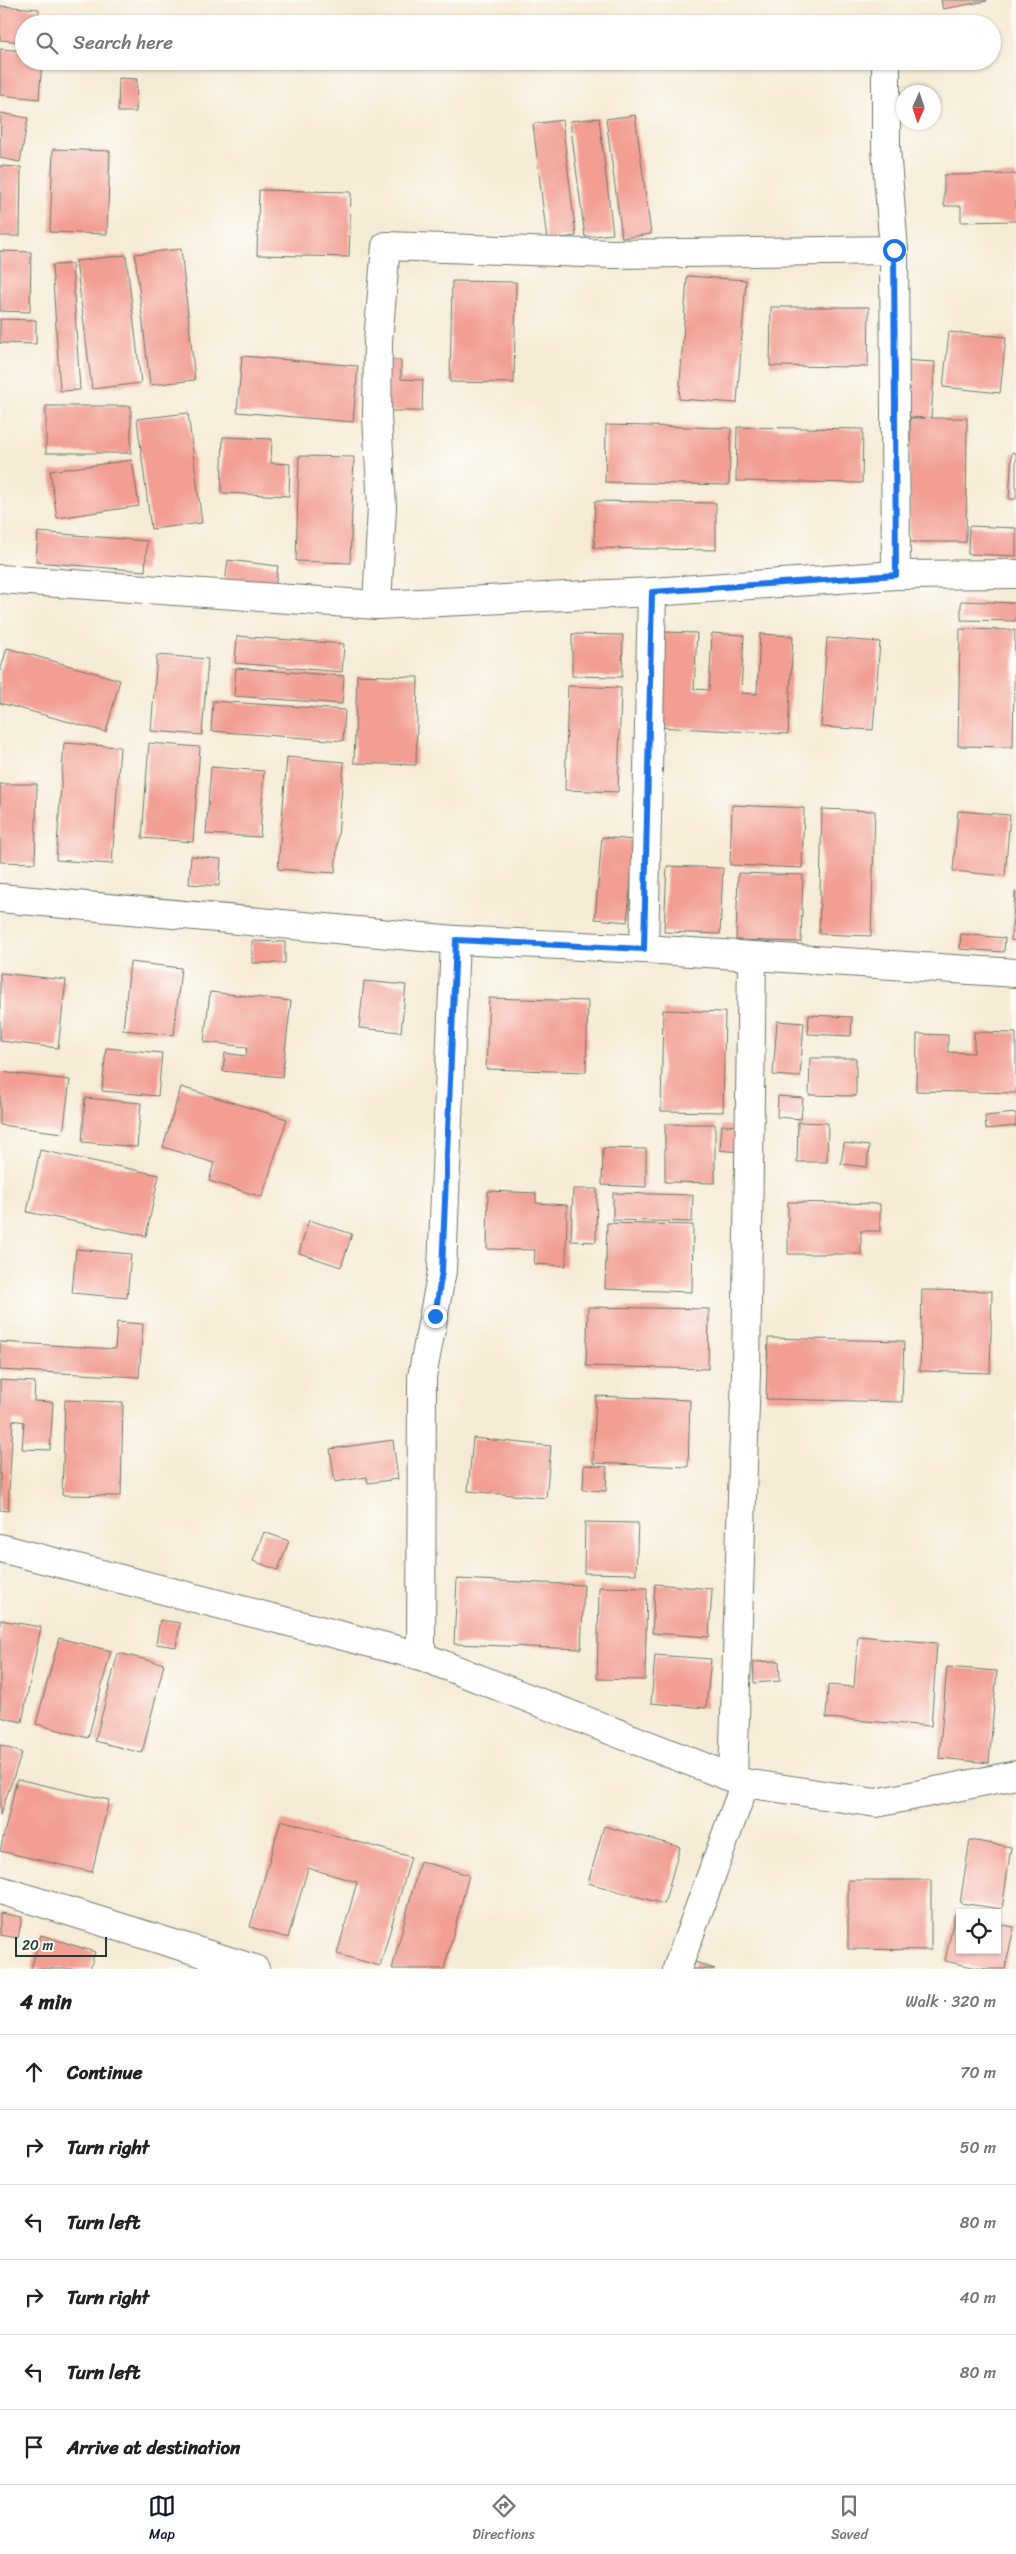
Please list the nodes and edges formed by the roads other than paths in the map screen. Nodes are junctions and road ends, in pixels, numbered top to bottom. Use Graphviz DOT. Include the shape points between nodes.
graph roads {
  1 [pos="886,70"];
  2 [pos="894,250"];
  3 [pos="1016,574"];
  4 [pos="896,575"];
  5 [pos="0,579"];
  6 [pos="652,592"];
  7 [pos="377,605"];
  8 [pos="0,898"];
  9 [pos="456,940"];
  10 [pos="644,949"];
  11 [pos="752,957"];
  12 [pos="1016,973"];
  13 [pos="0,1548"];
  14 [pos="422,1656"];
  15 [pos="1016,1775"];
  16 [pos="739,1780"];
  17 [pos="0,1890"];
  18 [pos="254,1969"];
  19 [pos="677,1969"];
  1 -- 2 [label="street" via="886,149"];
  2 -- 4 [label="street"];
  2 -- 7 [label="street" via="613,254 386,246 378,341 377,416 382,508"];
  3 -- 4 [label="street"];
  4 -- 6 [label="street"];
  5 -- 7 [label="street"];
  6 -- 7 [label="street"];
  6 -- 10 [label="street"];
  8 -- 9 [label="street"];
  9 -- 10 [label="street"];
  9 -- 14 [label="street" via="442,1271 422,1377"];
  10 -- 11 [label="street"];
  11 -- 12 [label="street"];
  11 -- 16 [label="street"];
  13 -- 14 [label="street"];
  14 -- 16 [label="street"];
  15 -- 16 [label="street" via="876,1803"];
  16 -- 19 [label="street"];
  17 -- 18 [label="street"];
}
